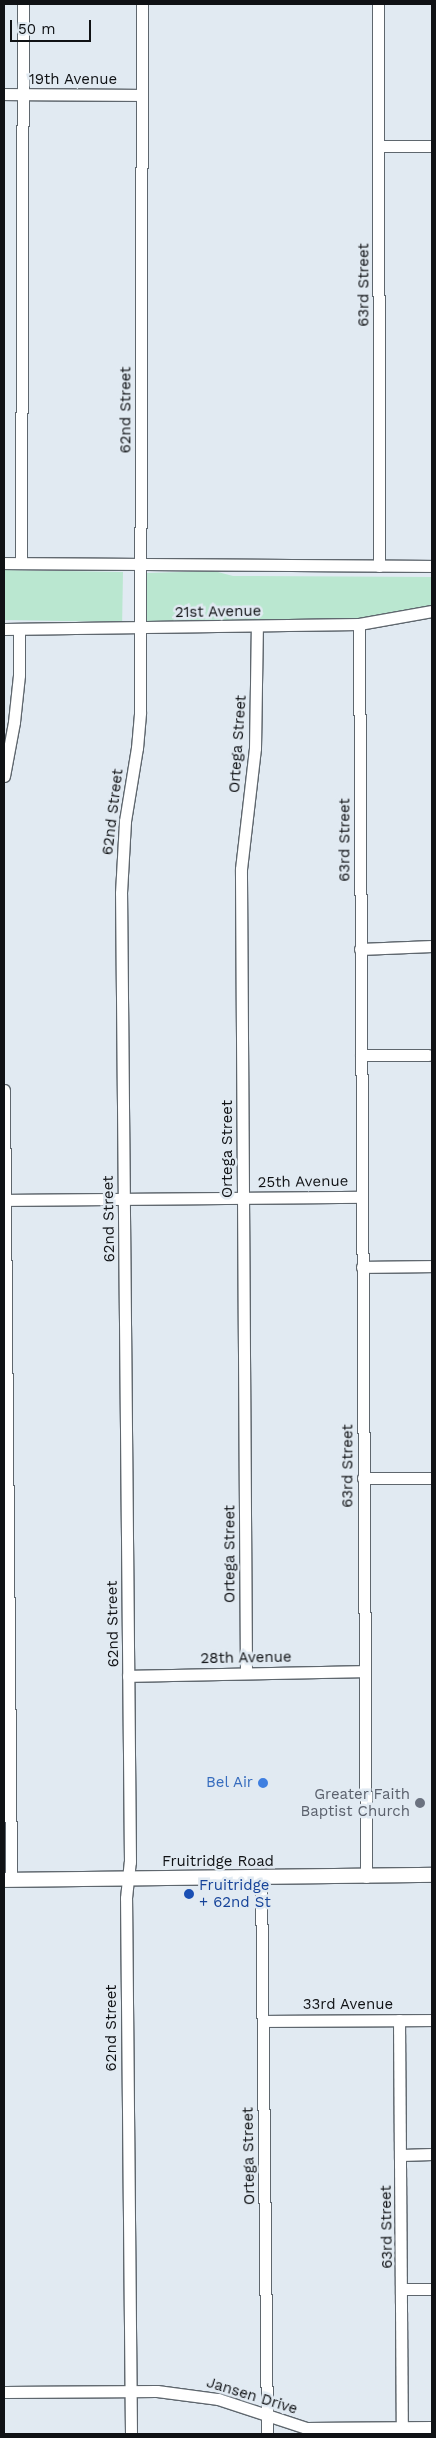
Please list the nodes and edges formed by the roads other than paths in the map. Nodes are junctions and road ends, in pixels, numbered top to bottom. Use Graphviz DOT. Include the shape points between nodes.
graph roads {
  1 [pos="23,4"];
  2 [pos="142,4"];
  3 [pos="378,4"];
  4 [pos="4,94"];
  5 [pos="22,94"];
  6 [pos="142,95"];
  7 [pos="378,146"];
  8 [pos="432,146"];
  9 [pos="141,562"];
  10 [pos="4,563"];
  11 [pos="21,563"];
  12 [pos="379,566"];
  13 [pos="432,566"];
  14 [pos="432,611"];
  15 [pos="358,624"];
  16 [pos="258,626"];
  17 [pos="140,628"];
  18 [pos="4,629"];
  19 [pos="19,629"];
  20 [pos="4,776"];
  21 [pos="432,946"];
  22 [pos="360,949"];
  23 [pos="428,1055"];
  24 [pos="361,1056"];
  25 [pos="4,1090"];
  26 [pos="362,1197"];
  27 [pos="243,1198"];
  28 [pos="124,1199"];
  29 [pos="4,1200"];
  30 [pos="432,1266"];
  31 [pos="362,1267"];
  32 [pos="5,1373"];
  33 [pos="364,1478"];
  34 [pos="432,1478"];
  35 [pos="365,1671"];
  36 [pos="246,1674"];
  37 [pos="128,1676"];
  38 [pos="432,1875"];
  39 [pos="366,1877"];
  40 [pos="261,1878"];
  41 [pos="128,1879"];
  42 [pos="7,1880"];
  43 [pos="399,2020"];
  44 [pos="432,2020"];
  45 [pos="263,2021"];
  46 [pos="432,2154"];
  47 [pos="401,2155"];
  48 [pos="402,2289"];
  49 [pos="432,2289"];
  50 [pos="130,2391"];
  51 [pos="4,2392"];
  52 [pos="267,2415"];
  53 [pos="432,2427"];
  54 [pos="402,2431"];
  55 [pos="130,2434"];
  56 [pos="267,2434"];
  1 -- 5 [label="street"];
  2 -- 6 [label="street, 62nd Street"];
  3 -- 7 [label="street, 63rd Street"];
  4 -- 5 [label="street, 19th Avenue"];
  5 -- 6 [label="street, 19th Avenue"];
  5 -- 11 [label="street"];
  6 -- 9 [label="street, 62nd Street"];
  7 -- 8 [label="street"];
  7 -- 12 [label="street, 63rd Street"];
  9 -- 11 [label="street"];
  9 -- 12 [label="street"];
  9 -- 17 [label="street, 62nd Street"];
  10 -- 11 [label="street"];
  12 -- 13 [label="street"];
  14 -- 15 [label="street, 21st Avenue"];
  15 -- 16 [label="street, 21st Avenue"];
  15 -- 22 [label="street, 63rd Street"];
  16 -- 17 [label="street, 21st Avenue"];
  16 -- 27 [label="street, Ortega Street" via="255,748 241,869"];
  17 -- 19 [label="street, 21st Avenue"];
  17 -- 28 [label="street, 62nd Street" via="140,712 121,859"];
  18 -- 19 [label="street, 21st Avenue"];
  19 -- 20 [label="street" via="19,675"];
  21 -- 22 [label="street"];
  22 -- 24 [label="street, 63rd Street"];
  23 -- 24 [label="street"];
  24 -- 26 [label="street, 63rd Street"];
  25 -- 29 [label="street"];
  26 -- 27 [label="street, 25th Avenue"];
  26 -- 31 [label="street, 63rd Street"];
  27 -- 28 [label="street, 25th Avenue"];
  27 -- 36 [label="street, Ortega Street"];
  28 -- 29 [label="street, 25th Avenue"];
  28 -- 37 [label="street, 62nd Street"];
  29 -- 32 [label="street"];
  30 -- 31 [label="street"];
  31 -- 33 [label="street, 63rd Street"];
  32 -- 42 [label="street"];
  33 -- 34 [label="street"];
  33 -- 35 [label="street, 63rd Street"];
  35 -- 36 [label="street, 28th Avenue"];
  35 -- 39 [label="street, 63rd Street"];
  36 -- 37 [label="street, 28th Avenue"];
  37 -- 41 [label="street, 62nd Street"];
  38 -- 39 [label="main road, Fruitridge Road"];
  39 -- 40 [label="main road, Fruitridge Road"];
  40 -- 41 [label="main road, Fruitridge Road"];
  40 -- 45 [label="street, Ortega Street"];
  41 -- 42 [label="main road, Fruitridge Road"];
  41 -- 50 [label="street, 62nd Street"];
  43 -- 44 [label="street, 33rd Avenue"];
  43 -- 45 [label="street, 33rd Avenue"];
  43 -- 47 [label="street, 63rd Street"];
  45 -- 52 [label="street, Ortega Street"];
  46 -- 47 [label="street"];
  47 -- 48 [label="street, 63rd Street"];
  48 -- 49 [label="street"];
  48 -- 54 [label="street, 63rd Street"];
  50 -- 51 [label="street, Jansen Drive"];
  50 -- 52 [label="street, Jansen Drive" via="190,2394 218,2399"];
  50 -- 55 [label="street, 62nd Street"];
  52 -- 54 [label="street, Jansen Drive" via="306,2428"];
  52 -- 56 [label="street, Ortega Street"];
  53 -- 54 [label="street, Jansen Drive"];
}
